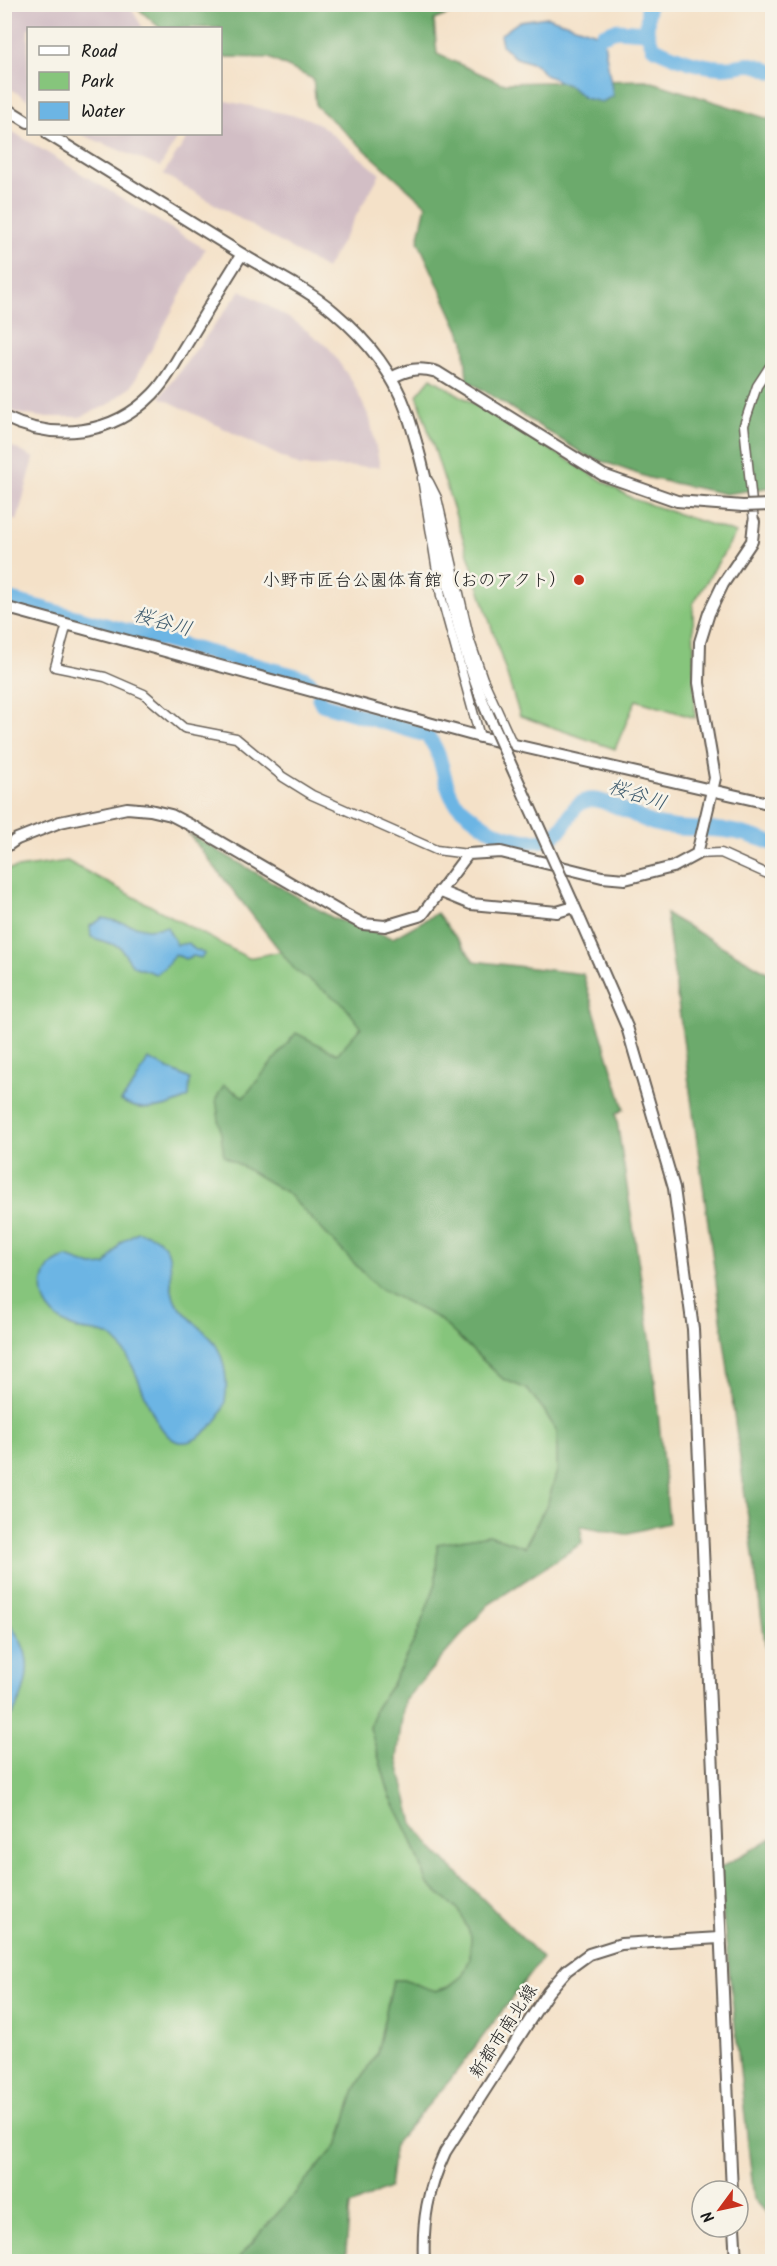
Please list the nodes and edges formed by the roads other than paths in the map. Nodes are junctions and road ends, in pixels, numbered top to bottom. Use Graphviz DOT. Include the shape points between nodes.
graph roads {
  1 [pos="4,107"];
  2 [pos="27,121"];
  3 [pos="50,135"];
  4 [pos="242,254"];
  5 [pos="772,363"];
  6 [pos="391,378"];
  7 [pos="4,417"];
  8 [pos="420,463"];
  9 [pos="772,505"];
  10 [pos="754,522"];
  11 [pos="4,607"];
  12 [pos="67,624"];
  13 [pos="480,737"];
  14 [pos="513,745"];
  15 [pos="714,790"];
  16 [pos="772,804"];
  17 [pos="4,848"];
  18 [pos="468,854"];
  19 [pos="697,854"];
  20 [pos="772,876"];
  21 [pos="439,891"];
  22 [pos="573,904"];
  23 [pos="719,1938"];
  24 [pos="731,2179"];
  25 [pos="735,2239"];
  26 [pos="424,2262"];
  27 [pos="736,2262"];
  1 -- 2 [label="street"];
  3 -- 4 [label="street"];
  4 -- 6 [label="street" via="331,309 374,352"];
  4 -- 7 [label="street" via="164,381 139,406 104,426 65,433 30,428"];
  5 -- 10 [label="street" via="757,386 744,425"];
  6 -- 8 [label="street" via="406,411"];
  6 -- 9 [label="street, bridge" via="421,368 437,372 603,475 677,501"];
  8 -- 13 [label="street" via="423,502 441,596"];
  8 -- 14 [label="street" via="437,498 470,641"];
  8 -- 22 [label="street, bridge" via="465,652"];
  10 -- 15 [label="street" via="752,541 723,584 700,642 699,683 716,778"];
  11 -- 12 [label="street"];
  12 -- 13 [label="street"];
  12 -- 18 [label="street" via="55,667 105,677 144,694 184,728 236,738 312,795 436,850"];
  13 -- 14 [label="street"];
  14 -- 15 [label="street"];
  15 -- 16 [label="street"];
  15 -- 19 [label="street"];
  17 -- 21 [label="street" via="60,822 127,808 150,810 196,828 363,924 385,926 410,921 422,915"];
  18 -- 19 [label="street" via="501,852 625,879 673,867"];
  18 -- 21 [label="street"];
  19 -- 20 [label="street" via="721,853"];
  21 -- 22 [label="street" via="471,904 557,912"];
  22 -- 23 [label="street" via="627,1027 674,1188 693,1329"];
  23 -- 24 [label="street"];
  23 -- 26 [label="street, 新都市南北線" via="638,1941 605,1947 589,1954 557,1980 441,2161 426,2204"];
  25 -- 27 [label="street"];
}
